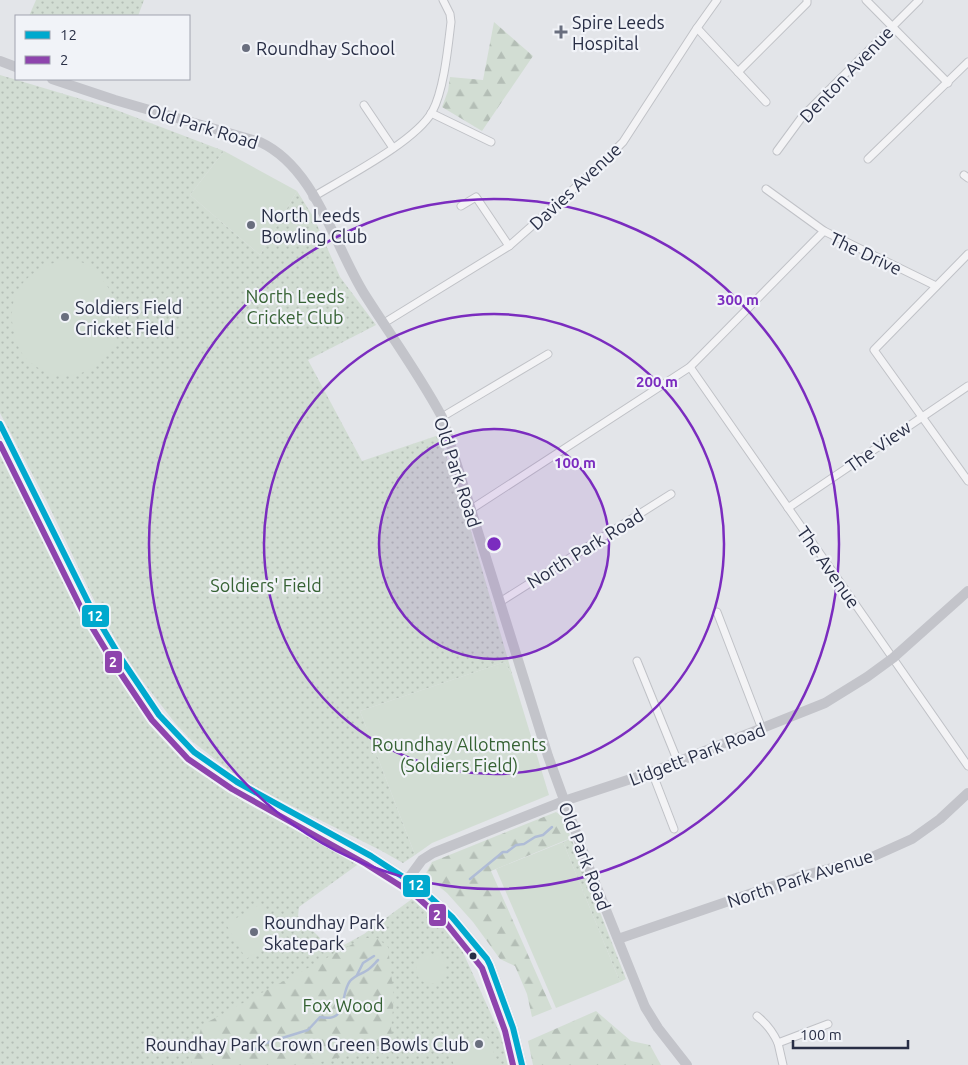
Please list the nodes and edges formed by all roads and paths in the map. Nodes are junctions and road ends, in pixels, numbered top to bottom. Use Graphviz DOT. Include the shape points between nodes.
graph roads {
  1 [pos="443,0"];
  2 [pos="717,0"];
  3 [pos="807,0"];
  4 [pos="866,0"];
  5 [pos="919,0"];
  6 [pos="892,27"];
  7 [pos="697,28"];
  8 [pos="0,61"];
  9 [pos="968,62"];
  10 [pos="15,67"];
  11 [pos="738,72"];
  12 [pos="55,80"];
  13 [pos="948,83"];
  14 [pos="766,102"];
  15 [pos="364,105"];
  16 [pos="432,113"];
  17 [pos="491,142"];
  18 [pos="393,148"];
  19 [pos="777,151"];
  20 [pos="868,159"];
  21 [pos="766,189"];
  22 [pos="314,197"];
  23 [pos="461,206"];
  24 [pos="824,232"];
  25 [pos="509,246"];
  26 [pos="968,254"];
  27 [pos="936,286"];
  28 [pos="384,323"];
  29 [pos="548,354"];
  30 [pos="690,367"];
  31 [pos="968,386"];
  32 [pos="922,416"];
  33 [pos="442,417"];
  34 [pos="0,424"];
  35 [pos="968,481"];
  36 [pos="671,494"];
  37 [pos="788,508"];
  38 [pos="470,510"];
  39 [pos="968,591"];
  40 [pos="500,602"];
  41 [pos="717,612"];
  42 [pos="893,658"];
  43 [pos="637,661"];
  44 [pos="762,729"];
  45 [pos="678,762"];
  46 [pos="968,766"];
  47 [pos="652,772"];
  48 [pos="968,793"];
  49 [pos="564,802"];
  50 [pos="674,829"];
  51 [pos="408,879"];
  52 [pos="618,939"];
  53 [pos="757,1016"];
  54 [pos="828,1024"];
  55 [pos="778,1043"];
  56 [pos="522,1065"];
  57 [pos="687,1065"];
  58 [pos="783,1065"];
  1 -- 16 [label="street" via="451,22 440,93"];
  2 -- 7 [label="street, Davies Avenue"];
  3 -- 11 [label="street"];
  4 -- 6 [label="street"];
  5 -- 6 [label="street, Denton Avenue"];
  6 -- 13 [label="street"];
  6 -- 19 [label="street, Denton Avenue" via="802,117"];
  7 -- 11 [label="street"];
  7 -- 25 [label="street, Davies Avenue" via="623,142"];
  8 -- 10 [label="street"];
  9 -- 13 [label="street"];
  11 -- 14 [label="street"];
  12 -- 22 [label="street, Old Park Road" via="260,142 277,152 300,174"];
  13 -- 20 [label="street"];
  15 -- 18 [label="street"];
  16 -- 17 [label="street"];
  16 -- 18 [label="street" via="415,132"];
  18 -- 22 [label="street"];
  21 -- 24 [label="street"];
  22 -- 28 [label="street, Old Park Road" via="350,270"];
  23 -- 25 [label="street" via="476,197"];
  24 -- 27 [label="street, The Drive"];
  24 -- 30 [label="street, The Drive"];
  25 -- 28 [label="street, Davies Avenue"];
  26 -- 27 [label="street"];
  27 -- 32 [label="street" via="874,350"];
  28 -- 33 [label="street, Old Park Road"];
  29 -- 33 [label="street"];
  30 -- 37 [label="street, The Avenue"];
  30 -- 38 [label="street, The Drive"];
  31 -- 32 [label="street, The View"];
  32 -- 35 [label="street"];
  32 -- 37 [label="street, The View"];
  33 -- 38 [label="street, Old Park Road"];
  34 -- 51 [label="street" via="92,610 159,715 194,752 237,782"];
  36 -- 40 [label="street, North Park Road"];
  37 -- 42 [label="street, The Avenue"];
  38 -- 40 [label="street, Old Park Road"];
  39 -- 42 [label="street, Lidgett Park Road"];
  40 -- 49 [label="street, Old Park Road"];
  41 -- 44 [label="street"];
  42 -- 44 [label="street, Lidgett Park Road" via="834,699"];
  42 -- 46 [label="street, The Avenue"];
  43 -- 45 [label="street"];
  44 -- 45 [label="street, Lidgett Park Road"];
  45 -- 47 [label="street, Lidgett Park Road"];
  47 -- 49 [label="street, Lidgett Park Road"];
  47 -- 50 [label="street"];
  48 -- 52 [label="street, North Park Avenue" via="912,839 872,857 802,876"];
  49 -- 51 [label="street, Lidgett Park Road" via="433,853 422,860"];
  49 -- 52 [label="street, Old Park Road"];
  51 -- 56 [label="street" via="452,917 487,959 513,1028"];
  52 -- 57 [label="street, Old Park Road" via="645,1007"];
  53 -- 55 [label="street" via="766,1022"];
  54 -- 55 [label="street"];
  55 -- 58 [label="street"];
}
